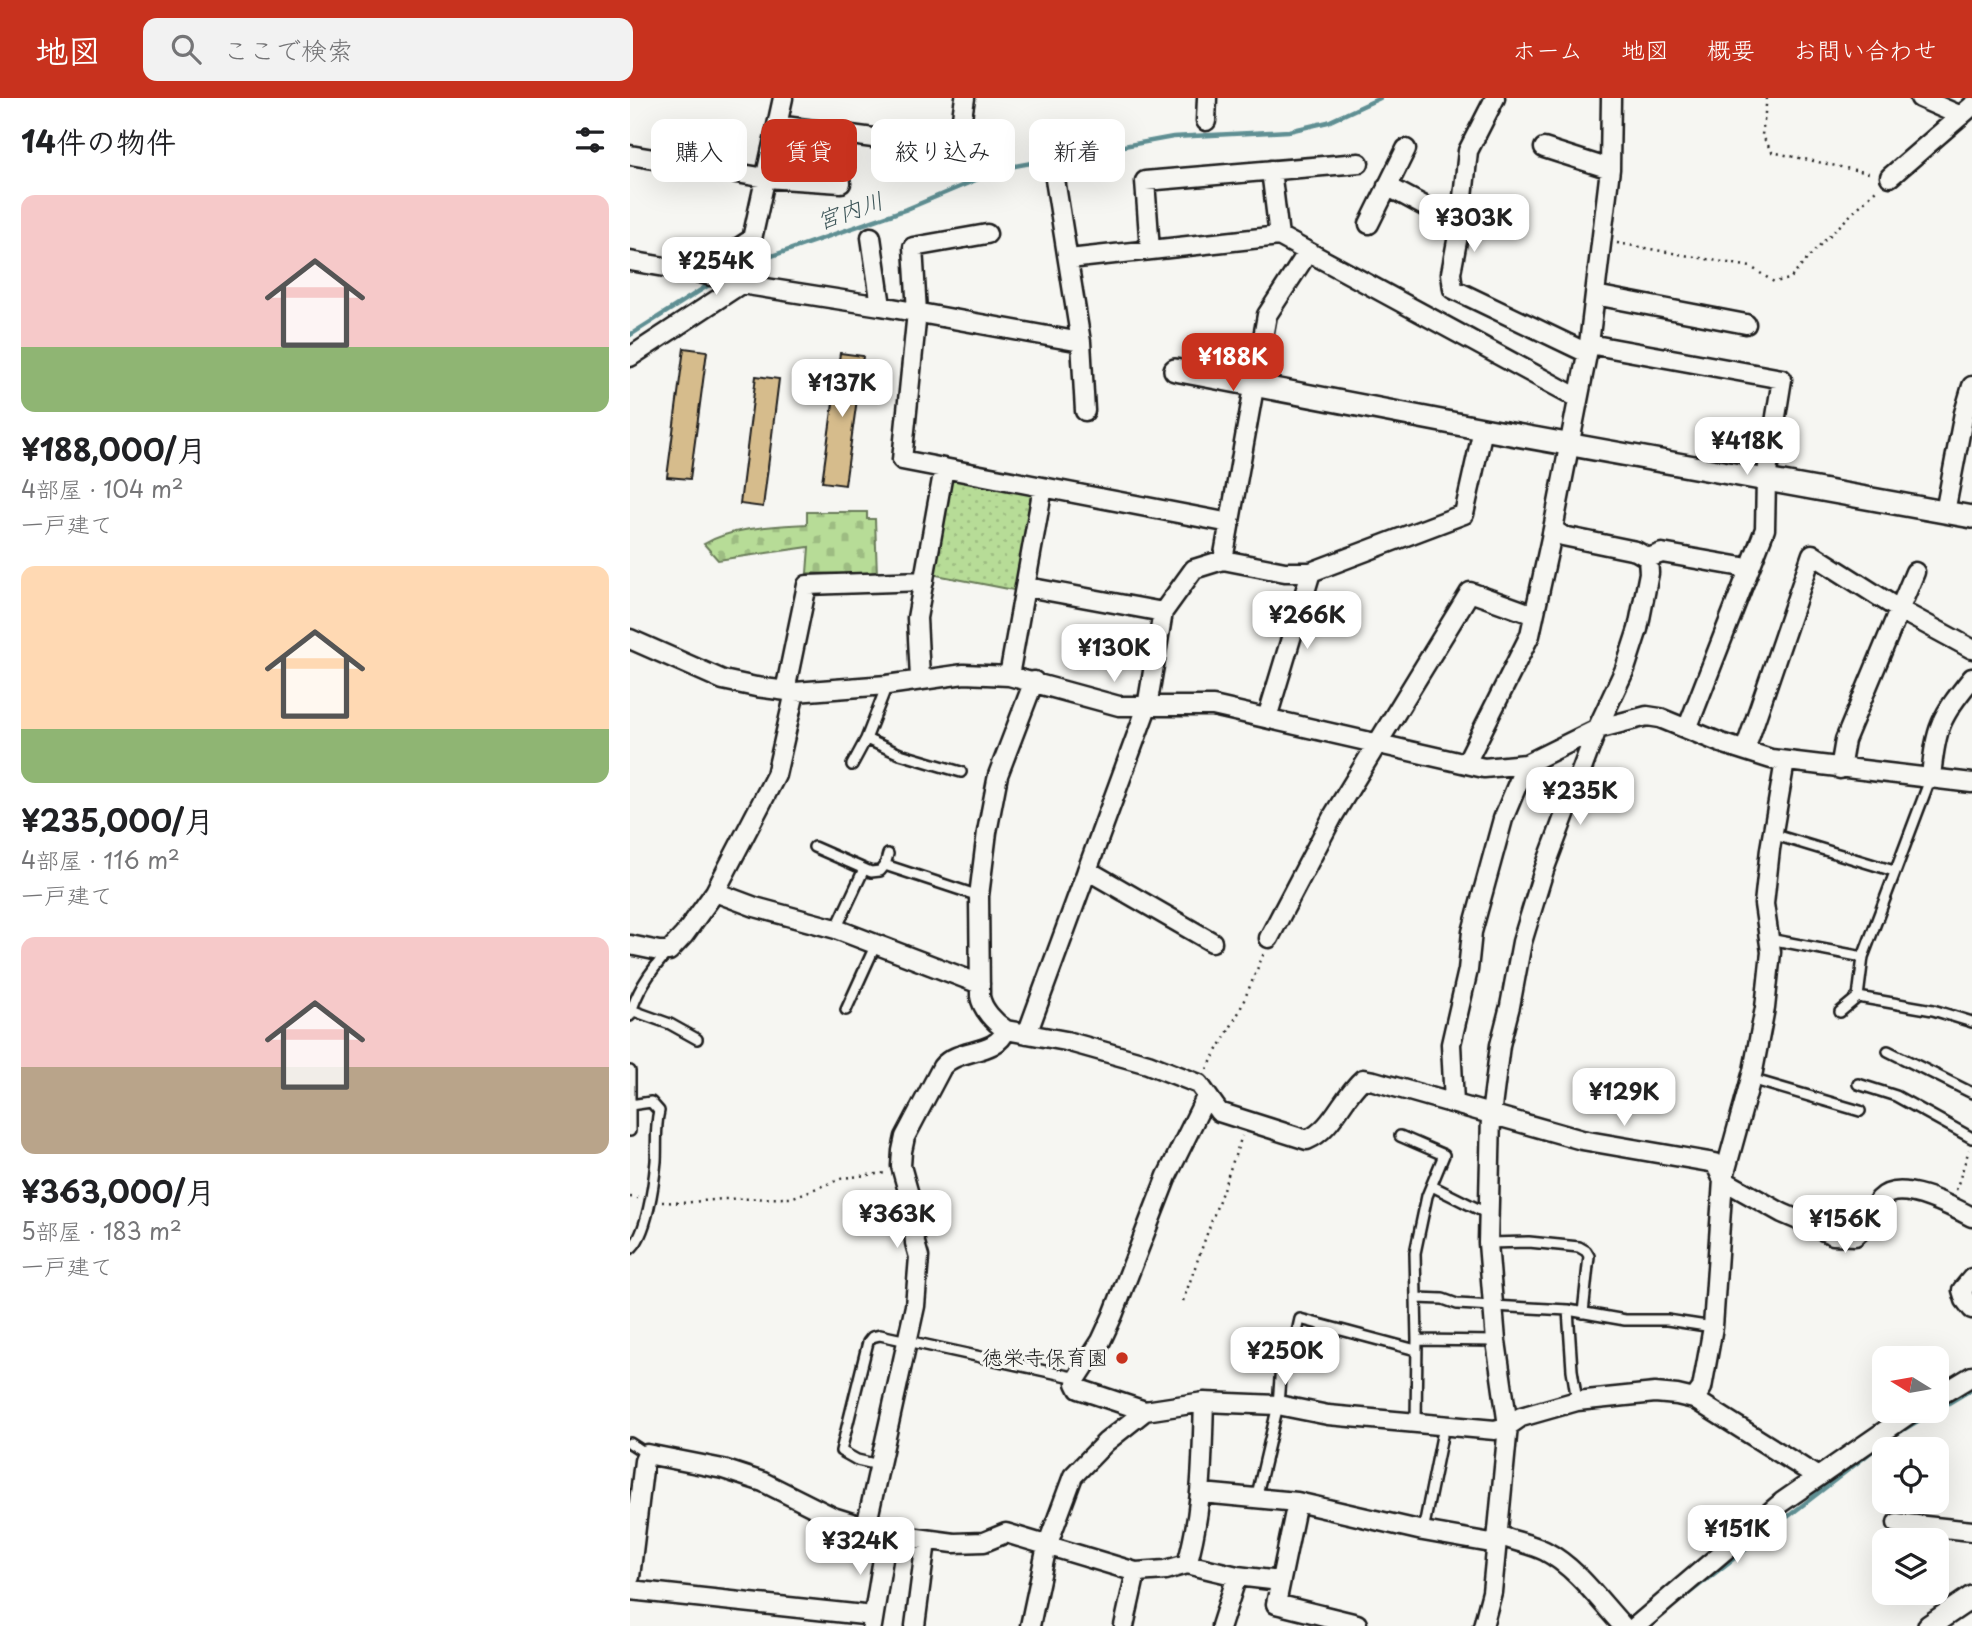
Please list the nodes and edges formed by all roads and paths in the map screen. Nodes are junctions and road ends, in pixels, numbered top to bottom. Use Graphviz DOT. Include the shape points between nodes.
graph roads {
  1 [pos="783,98"];
  2 [pos="965,98"];
  3 [pos="1207,98"];
  4 [pos="1495,98"];
  5 [pos="1611,98"];
  6 [pos="1767,98"];
  7 [pos="1920,98"];
  8 [pos="1967,111"];
  9 [pos="778,119"];
  10 [pos="962,119"];
  11 [pos="1206,121"];
  12 [pos="1544,148"];
  13 [pos="1406,149"];
  14 [pos="630,155"];
  15 [pos="1359,163"];
  16 [pos="1610,169"];
  17 [pos="1271,170"];
  18 [pos="761,177"];
  19 [pos="1890,177"];
  20 [pos="765,182"];
  21 [pos="826,182"];
  22 [pos="1056,182"];
  23 [pos="841,183"];
  24 [pos="1387,186"];
  25 [pos="1368,224"];
  26 [pos="1460,225"];
  27 [pos="988,233"];
  28 [pos="1279,236"];
  29 [pos="871,237"];
  30 [pos="1601,240"];
  31 [pos="1150,250"];
  32 [pos="1308,252"];
  33 [pos="1069,259"];
  34 [pos="630,261"];
  35 [pos="700,273"];
  36 [pos="741,284"];
  37 [pos="1595,295"];
  38 [pos="881,306"];
  39 [pos="917,312"];
  40 [pos="1746,324"];
  41 [pos="1081,342"];
  42 [pos="1588,349"];
  43 [pos="630,357"];
  44 [pos="1175,370"];
  45 [pos="1254,385"];
  46 [pos="1972,386"];
  47 [pos="1578,398"];
  48 [pos="1085,411"];
  49 [pos="1483,429"];
  50 [pos="1570,444"];
  51 [pos="944,468"];
  52 [pos="1766,479"];
  53 [pos="1043,487"];
  54 [pos="1945,512"];
  55 [pos="1972,517"];
  56 [pos="1230,523"];
  57 [pos="1553,529"];
  58 [pos="1648,558"];
  59 [pos="1223,560"];
  60 [pos="1748,568"];
  61 [pos="1311,572"];
  62 [pos="1915,572"];
  63 [pos="924,581"];
  64 [pos="1027,587"];
  65 [pos="1900,610"];
  66 [pos="1163,612"];
  67 [pos="1534,615"];
  68 [pos="630,639"];
  69 [pos="1972,649"];
  70 [pos="1009,676"];
  71 [pos="920,678"];
  72 [pos="1972,678"];
  73 [pos="1034,681"];
  74 [pos="887,685"];
  75 [pos="790,692"];
  76 [pos="1147,707"];
  77 [pos="1267,718"];
  78 [pos="1597,729"];
  79 [pos="1687,729"];
  80 [pos="866,739"];
  81 [pos="1378,744"];
  82 [pos="1745,750"];
  83 [pos="1785,761"];
  84 [pos="1466,764"];
  85 [pos="1526,764"];
  86 [pos="852,765"];
  87 [pos="1840,769"];
  88 [pos="961,772"];
  89 [pos="1931,777"];
  90 [pos="1972,783"];
  91 [pos="1772,834"];
  92 [pos="814,847"];
  93 [pos="888,854"];
  94 [pos="885,865"];
  95 [pos="864,869"];
  96 [pos="1087,870"];
  97 [pos="1894,871"];
  98 [pos="715,892"];
  99 [pos="979,896"];
  100 [pos="836,929"];
  101 [pos="1269,938"];
  102 [pos="1769,939"];
  103 [pos="1212,942"];
  104 [pos="876,944"];
  105 [pos="630,945"];
  106 [pos="669,951"];
  107 [pos="1863,957"];
  108 [pos="980,984"];
  109 [pos="1858,997"];
  110 [pos="846,1010"];
  111 [pos="1840,1012"];
  112 [pos="631,1013"];
  113 [pos="1972,1022"];
  114 [pos="1006,1030"];
  115 [pos="1027,1034"];
  116 [pos="698,1039"];
  117 [pos="1888,1051"];
  118 [pos="630,1071"];
  119 [pos="1751,1079"];
  120 [pos="1858,1084"];
  121 [pos="1202,1091"];
  122 [pos="1972,1093"];
  123 [pos="1454,1103"];
  124 [pos="630,1105"];
  125 [pos="1860,1111"];
  126 [pos="1490,1115"];
  127 [pos="1247,1122"];
  128 [pos="630,1131"];
  129 [pos="1400,1136"];
  130 [pos="1972,1139"];
  131 [pos="901,1166"];
  132 [pos="1723,1180"];
  133 [pos="1432,1186"];
  134 [pos="630,1197"];
  135 [pos="650,1201"];
  136 [pos="1951,1206"];
  137 [pos="1488,1214"];
  138 [pos="1972,1217"];
  139 [pos="1488,1243"];
  140 [pos="630,1250"];
  141 [pos="1972,1279"];
  142 [pos="1417,1298"];
  143 [pos="1183,1301"];
  144 [pos="1493,1306"];
  145 [pos="1972,1309"];
  146 [pos="1568,1310"];
  147 [pos="1583,1313"];
  148 [pos="1713,1327"];
  149 [pos="909,1341"];
  150 [pos="1496,1341"];
  151 [pos="1417,1345"];
  152 [pos="1972,1376"];
  153 [pos="1077,1377"];
  154 [pos="1950,1389"];
  155 [pos="1694,1399"];
  156 [pos="1577,1401"];
  157 [pos="1203,1402"];
  158 [pos="1278,1405"];
  159 [pos="1145,1411"];
  160 [pos="1416,1423"];
  161 [pos="1896,1423"];
  162 [pos="1508,1426"];
  163 [pos="1442,1436"];
  164 [pos="630,1443"];
  165 [pos="647,1454"];
  166 [pos="879,1465"];
  167 [pos="1818,1476"];
  168 [pos="1202,1493"];
  169 [pos="1256,1499"];
  170 [pos="1297,1502"];
  171 [pos="633,1522"];
  172 [pos="1897,1523"];
  173 [pos="866,1527"];
  174 [pos="1423,1531"];
  175 [pos="1972,1531"];
  176 [pos="887,1534"];
  177 [pos="1498,1540"];
  178 [pos="926,1541"];
  179 [pos="1047,1546"];
  180 [pos="1187,1564"];
  181 [pos="1136,1572"];
  182 [pos="1237,1576"];
  183 [pos="630,1577"];
  184 [pos="1280,1581"];
  185 [pos="630,1590"];
  186 [pos="1972,1597"];
  187 [pos="872,1621"];
  188 [pos="1357,1624"];
  189 [pos="915,1626"];
  190 [pos="1030,1626"];
  191 [pos="1124,1626"];
  192 [pos="1221,1626"];
  193 [pos="1483,1626"];
  194 [pos="1623,1626"];
  195 [pos="1636,1626"];
  196 [pos="1929,1626"];
  1 -- 9 [label="street"];
  2 -- 10 [label="street"];
  3 -- 11 [label="street"];
  4 -- 26 [label="street" via="1468,151"];
  5 -- 16 [label="street"];
  6 -- 19 [label="path" via="1762,135 1772,152"];
  7 -- 8 [label="street"];
  8 -- 19 [label="street"];
  12 -- 16 [label="street"];
  13 -- 24 [label="street"];
  14 -- 18 [label="street"];
  15 -- 17 [label="street"];
  16 -- 30 [label="street"];
  17 -- 28 [label="street"];
  17 -- 31 [label="street" via="1145,181"];
  19 -- 30 [label="path" via="1790,279 1774,282 1751,267"];
  20 -- 35 [label="street" via="752,239"];
  21 -- 23 [label="street"];
  22 -- 33 [label="street"];
  24 -- 25 [label="street"];
  24 -- 26 [label="street"];
  26 -- 42 [label="street" via="1451,273 1453,289"];
  27 -- 39 [label="street" via="913,247"];
  28 -- 31 [label="street"];
  28 -- 32 [label="street"];
  29 -- 38 [label="street"];
  30 -- 37 [label="street"];
  31 -- 33 [label="street"];
  32 -- 45 [label="street" via="1267,314"];
  32 -- 47 [label="street"];
  33 -- 41 [label="street"];
  34 -- 35 [label="street"];
  35 -- 36 [label="street"];
  36 -- 38 [label="street"];
  36 -- 43 [label="street"];
  37 -- 40 [label="street"];
  37 -- 42 [label="street"];
  38 -- 39 [label="street"];
  39 -- 41 [label="street"];
  39 -- 51 [label="street" via="902,460"];
  41 -- 48 [label="street"];
  42 -- 47 [label="street"];
  42 -- 52 [label="street" via="1782,379"];
  44 -- 45 [label="street"];
  45 -- 49 [label="street"];
  45 -- 56 [label="street"];
  46 -- 54 [label="street"];
  47 -- 50 [label="street"];
  49 -- 50 [label="street"];
  49 -- 61 [label="street" via="1464,514"];
  50 -- 52 [label="street"];
  50 -- 57 [label="street"];
  51 -- 53 [label="street"];
  51 -- 63 [label="street"];
  52 -- 54 [label="street"];
  52 -- 60 [label="street" via="1765,529"];
  53 -- 56 [label="street"];
  53 -- 64 [label="street"];
  54 -- 55 [label="street"];
  56 -- 59 [label="street"];
  57 -- 58 [label="street" via="1563,536 1636,551"];
  57 -- 67 [label="street"];
  58 -- 60 [label="street" via="1662,553"];
  58 -- 78 [label="street" via="1638,629"];
  59 -- 61 [label="street" via="1285,572"];
  59 -- 66 [label="street" via="1194,569"];
  60 -- 79 [label="street"];
  61 -- 77 [label="street"];
  62 -- 65 [label="street"];
  63 -- 71 [label="street" via="917,618"];
  63 -- 75 [label="street" via="807,585"];
  64 -- 66 [label="street"];
  64 -- 70 [label="street"];
  65 -- 69 [label="street"];
  65 -- 82 [label="street" via="1812,554"];
  65 -- 87 [label="street" via="1845,740"];
  66 -- 76 [label="street"];
  67 -- 81 [label="street" via="1470,592"];
  67 -- 84 [label="street" via="1530,635"];
  68 -- 75 [label="street" via="723,680"];
  70 -- 71 [label="street"];
  70 -- 73 [label="street"];
  71 -- 74 [label="street"];
  72 -- 89 [label="street" via="1944,715 1935,737"];
  73 -- 76 [label="street" via="1119,706"];
  73 -- 99 [label="street" via="998,775"];
  74 -- 75 [label="street"];
  74 -- 80 [label="lane"];
  75 -- 98 [label="street" via="776,775"];
  76 -- 77 [label="street" via="1213,706"];
  76 -- 96 [label="street"];
  77 -- 81 [label="street"];
  78 -- 79 [label="street" via="1647,716"];
  78 -- 85 [label="street"];
  78 -- 126 [label="street" via="1522,942"];
  79 -- 82 [label="street"];
  80 -- 86 [label="lane"];
  80 -- 88 [label="lane"];
  81 -- 84 [label="street"];
  81 -- 101 [label="street" via="1333,816"];
  82 -- 83 [label="street"];
  83 -- 87 [label="street"];
  83 -- 91 [label="street"];
  84 -- 85 [label="street" via="1484,768"];
  85 -- 123 [label="street" via="1503,819 1472,932 1451,1044"];
  87 -- 89 [label="street"];
  89 -- 90 [label="street"];
  89 -- 97 [label="lane"];
  91 -- 97 [label="lane"];
  91 -- 102 [label="street" via="1764,904"];
  92 -- 95 [label="lane"];
  93 -- 94 [label="lane"];
  94 -- 95 [label="lane" via="880,871"];
  94 -- 99 [label="lane"];
  95 -- 100 [label="lane"];
  96 -- 103 [label="street"];
  96 -- 115 [label="street"];
  97 -- 107 [label="lane"];
  98 -- 100 [label="street"];
  98 -- 106 [label="street"];
  99 -- 108 [label="street"];
  100 -- 104 [label="street"];
  101 -- 121 [label="path"];
  102 -- 107 [label="lane"];
  102 -- 119 [label="street" via="1765,1008"];
  104 -- 108 [label="street"];
  104 -- 110 [label="lane"];
  105 -- 106 [label="street"];
  106 -- 112 [label="lane"];
  107 -- 109 [label="lane"];
  108 -- 114 [label="street" via="981,1004"];
  109 -- 111 [label="lane"];
  109 -- 113 [label="lane"];
  112 -- 116 [label="lane" via="670,1024"];
  114 -- 115 [label="street"];
  114 -- 131 [label="street" via="994,1045 948,1060 942,1067 905,1138"];
  115 -- 121 [label="street" via="1147,1064"];
  117 -- 122 [label="lane"];
  118 -- 124 [label="lane"];
  119 -- 125 [label="lane"];
  119 -- 132 [label="street"];
  120 -- 130 [label="lane" via="1896,1096"];
  121 -- 127 [label="street" via="1219,1112"];
  121 -- 153 [label="street" via="1107,1328"];
  123 -- 126 [label="street"];
  123 -- 127 [label="street" via="1363,1079 1320,1134 1307,1140"];
  124 -- 128 [label="lane"];
  124 -- 135 [label="lane" via="651,1102 659,1111"];
  126 -- 132 [label="street" via="1582,1140 1715,1163"];
  126 -- 137 [label="street"];
  127 -- 143 [label="path"];
  129 -- 133 [label="lane" via="1444,1155"];
  130 -- 136 [label="path"];
  131 -- 135 [label="path" via="883,1174 843,1178 791,1198"];
  131 -- 149 [label="street" via="913,1209 919,1258"];
  132 -- 136 [label="street" via="1833,1235 1856,1236 1866,1227 1878,1200 1889,1192 1905,1191"];
  132 -- 148 [label="street"];
  133 -- 137 [label="lane"];
  133 -- 142 [label="lane" via="1415,1253"];
  134 -- 135 [label="path"];
  135 -- 140 [label="lane" via="637,1244"];
  136 -- 138 [label="street"];
  137 -- 139 [label="street"];
  139 -- 144 [label="street"];
  139 -- 147 [label="lane" via="1529,1242 1586,1251"];
  141 -- 145 [label="street" via="1962,1290"];
  142 -- 144 [label="lane"];
  142 -- 151 [label="lane"];
  144 -- 146 [label="lane"];
  144 -- 150 [label="street"];
  146 -- 147 [label="lane"];
  146 -- 156 [label="lane"];
  147 -- 148 [label="lane"];
  148 -- 155 [label="street" via="1702,1388"];
  149 -- 153 [label="lane"];
  149 -- 166 [label="street"];
  149 -- 166 [label="lane" via="880,1335 868,1342 842,1446 846,1456"];
  150 -- 151 [label="lane"];
  150 -- 162 [label="street"];
  151 -- 158 [label="lane" via="1300,1319 1281,1365"];
  151 -- 160 [label="lane"];
  152 -- 154 [label="street"];
  153 -- 159 [label="street" via="1079,1389"];
  155 -- 156 [label="street" via="1655,1393"];
  155 -- 167 [label="street"];
  156 -- 162 [label="street" via="1521,1417"];
  157 -- 158 [label="street"];
  157 -- 159 [label="street"];
  157 -- 168 [label="street"];
  158 -- 160 [label="street"];
  158 -- 169 [label="lane"];
  159 -- 179 [label="street" via="1073,1476"];
  160 -- 162 [label="street" via="1495,1430"];
  161 -- 167 [label="street"];
  162 -- 177 [label="street"];
  163 -- 174 [label="lane"];
  164 -- 165 [label="lane"];
  165 -- 171 [label="street"];
  165 -- 173 [label="street" via="763,1482 833,1517"];
  166 -- 173 [label="street"];
  167 -- 195 [label="street"];
  168 -- 169 [label="street"];
  168 -- 180 [label="street"];
  169 -- 170 [label="street"];
  170 -- 174 [label="street"];
  170 -- 184 [label="street"];
  171 -- 183 [label="street"];
  172 -- 175 [label="street"];
  173 -- 176 [label="street"];
  174 -- 177 [label="street"];
  176 -- 178 [label="street"];
  176 -- 187 [label="street"];
  177 -- 193 [label="street"];
  177 -- 194 [label="street" via="1542,1549 1558,1559"];
  178 -- 179 [label="street" via="984,1542 1006,1533"];
  178 -- 189 [label="street"];
  179 -- 181 [label="street"];
  179 -- 190 [label="street"];
  180 -- 181 [label="street"];
  180 -- 182 [label="street"];
  181 -- 191 [label="street"];
  182 -- 184 [label="street"];
  182 -- 192 [label="street"];
  184 -- 188 [label="street" via="1276,1604"];
  185 -- 187 [label="street"];
  186 -- 196 [label="street"];
}
